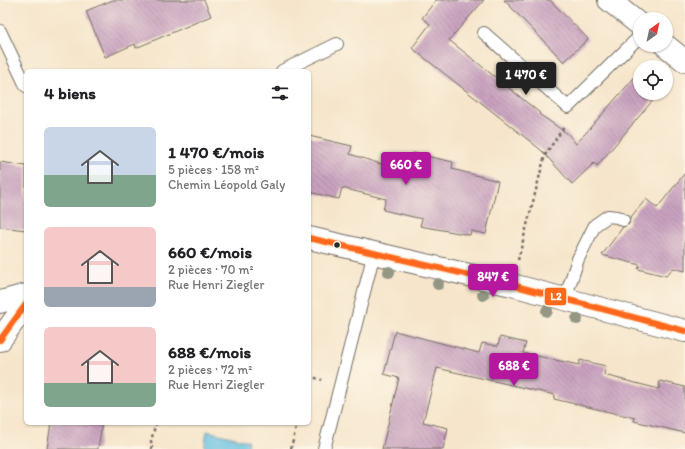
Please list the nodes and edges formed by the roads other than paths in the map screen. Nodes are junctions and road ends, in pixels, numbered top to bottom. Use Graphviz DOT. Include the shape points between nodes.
graph roads {
  1 [pos="609,0"];
  2 [pos="633,19"];
  3 [pos="0,31"];
  4 [pos="484,34"];
  5 [pos="633,43"];
  6 [pos="337,44"];
  7 [pos="673,52"];
  8 [pos="685,62"];
  9 [pos="286,69"];
  10 [pos="24,82"];
  11 [pos="623,220"];
  12 [pos="311,238"];
  13 [pos="374,253"];
  14 [pos="24,296"];
  15 [pos="565,299"];
  16 [pos="0,302"];
  17 [pos="24,307"];
  18 [pos="685,331"];
  19 [pos="0,340"];
  20 [pos="324,449"];
  1 -- 2 [label="street"];
  3 -- 10 [label="lane"];
  4 -- 5 [label="lane" via="568,107"];
  6 -- 9 [label="lane"];
  7 -- 8 [label="street"];
  11 -- 15 [label="lane" via="608,216 595,225 578,259"];
  12 -- 13 [label="street"];
  13 -- 15 [label="street"];
  13 -- 20 [label="lane"];
  14 -- 16 [label="street"];
  15 -- 18 [label="street"];
  17 -- 19 [label="street"];
}
